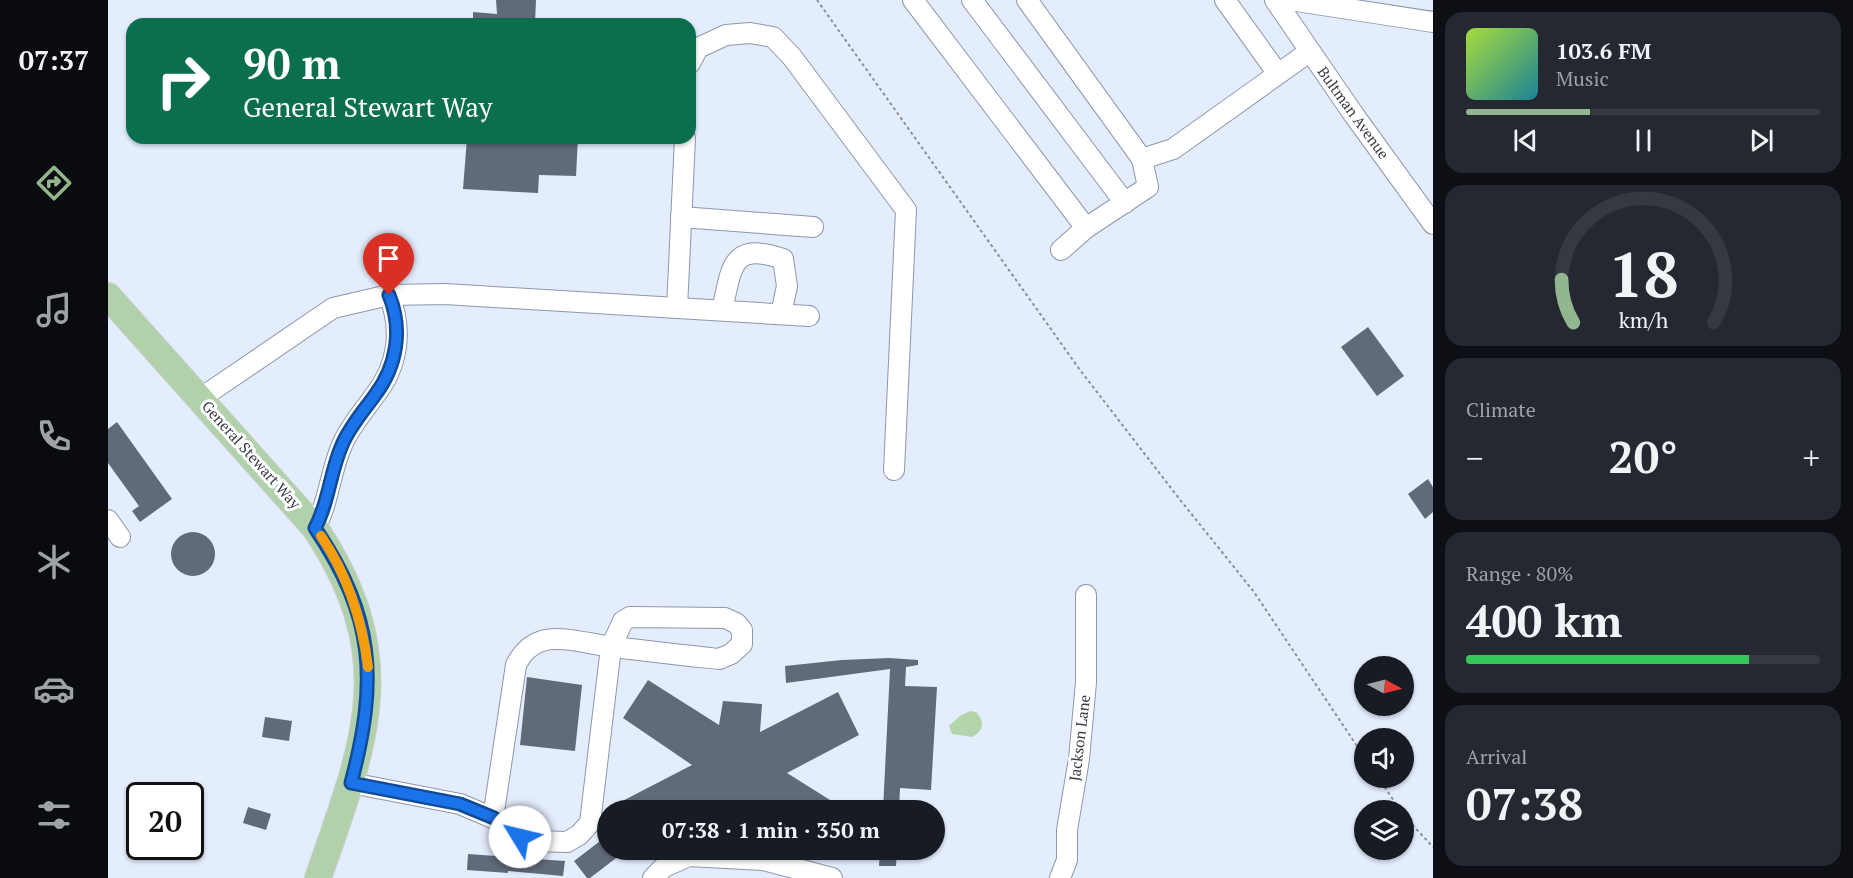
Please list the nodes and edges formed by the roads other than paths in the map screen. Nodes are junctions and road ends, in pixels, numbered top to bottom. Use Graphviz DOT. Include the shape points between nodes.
graph roads {
  1 [pos="913,0"];
  2 [pos="972,0"];
  3 [pos="1027,0"];
  4 [pos="1225,0"];
  5 [pos="1275,0"];
  6 [pos="1290,0"];
  7 [pos="1433,22"];
  8 [pos="696,52"];
  9 [pos="1309,52"];
  10 [pos="1278,74"];
  11 [pos="685,144"];
  12 [pos="1142,159"];
  13 [pos="1125,203"];
  14 [pos="681,217"];
  15 [pos="1433,224"];
  16 [pos="813,227"];
  17 [pos="1086,228"];
  18 [pos="1061,250"];
  19 [pos="389,295"];
  20 [pos="108,296"];
  21 [pos="676,308"];
  22 [pos="722,310"];
  23 [pos="782,314"];
  24 [pos="809,316"];
  25 [pos="201,399"];
  26 [pos="894,470"];
  27 [pos="108,520"];
  28 [pos="315,528"];
  29 [pos="120,537"];
  30 [pos="1086,596"];
  31 [pos="611,647"];
  32 [pos="351,783"];
  33 [pos="494,818"];
  34 [pos="318,878"];
  35 [pos="653,878"];
  36 [pos="832,878"];
  37 [pos="1060,878"];
  1 -- 17 [label="street"];
  2 -- 13 [label="street"];
  3 -- 12 [label="street"];
  4 -- 10 [label="street"];
  5 -- 9 [label="street, Bultman Avenue"];
  6 -- 7 [label="street"];
  8 -- 26 [label="street" via="726,35 750,33 773,37 906,210"];
  9 -- 10 [label="street"];
  9 -- 15 [label="street, Bultman Avenue"];
  10 -- 12 [label="street" via="1173,149"];
  11 -- 14 [label="street"];
  12 -- 13 [label="street" via="1148,187"];
  13 -- 17 [label="street"];
  14 -- 16 [label="street"];
  14 -- 21 [label="street"];
  17 -- 18 [label="street"];
  19 -- 21 [label="street" via="445,294"];
  19 -- 25 [label="street" via="333,308"];
  19 -- 28 [label="street" via="397,327 392,365 340,448 323,513"];
  20 -- 25 [label="main road, General Stewart Way"];
  21 -- 22 [label="street"];
  22 -- 23 [label="street"];
  22 -- 23 [label="street" via="738,258 751,252 783,259 787,286"];
  23 -- 24 [label="street"];
  25 -- 28 [label="main road, General Stewart Way"];
  27 -- 29 [label="street"];
  28 -- 32 [label="main road, General Stewart Way" via="356,605 365,646 367,708"];
  30 -- 37 [label="street, Jackson Lane" via="1086,682 1079,759 1067,830 1067,860"];
  31 -- 31 [label="street" via="719,659 742,644 742,630 725,618 630,617 623,621"];
  31 -- 33 [label="street" via="544,640 521,654 516,665"];
  31 -- 33 [label="street" via="590,823 567,842 536,841 520,837"];
  32 -- 33 [label="street" via="460,804"];
  32 -- 34 [label="main road, General Stewart Way"];
  35 -- 36 [label="street" via="664,867 689,856 763,860"];
}
